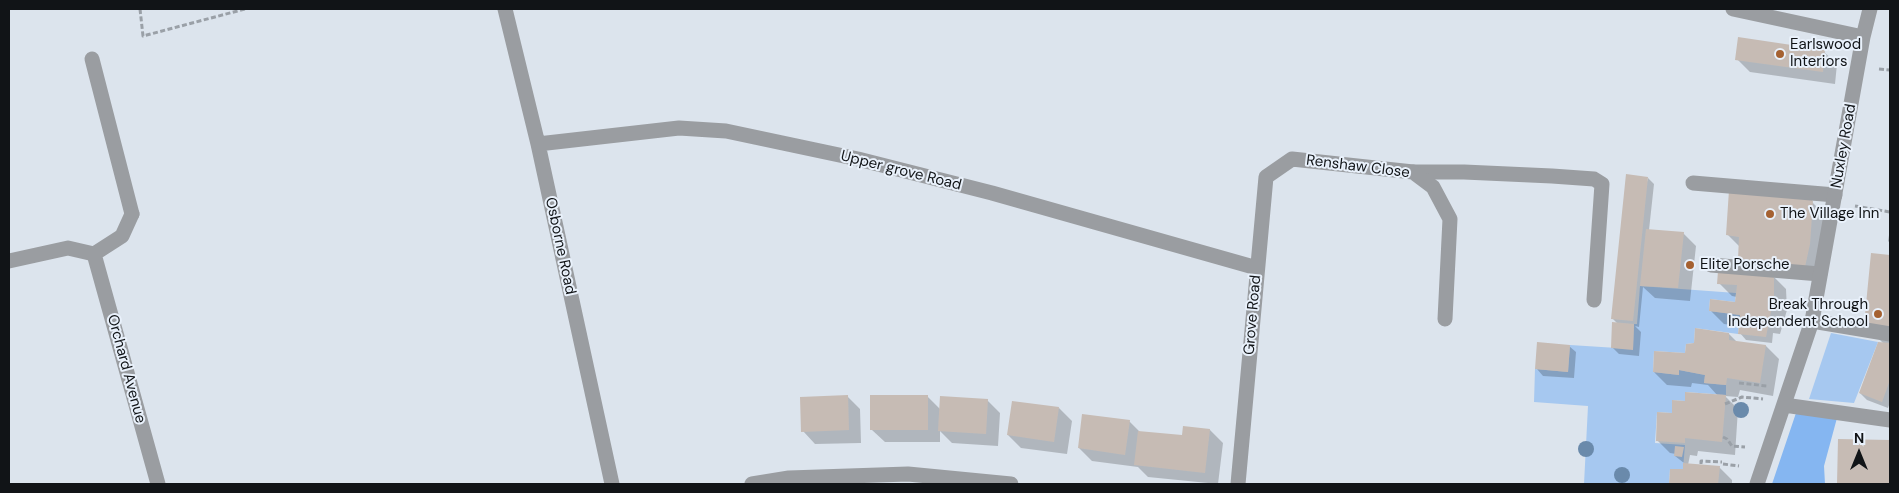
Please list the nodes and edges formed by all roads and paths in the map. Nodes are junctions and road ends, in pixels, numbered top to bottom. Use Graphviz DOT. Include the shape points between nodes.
graph roads {
  1 [pos="140,9"];
  2 [pos="245,9"];
  3 [pos="505,9"];
  4 [pos="1733,9"];
  5 [pos="1870,9"];
  6 [pos="1863,37"];
  7 [pos="92,59"];
  8 [pos="1876,69"];
  9 [pos="1890,70"];
  10 [pos="538,144"];
  11 [pos="1292,159"];
  12 [pos="1413,172"];
  13 [pos="1692,183"];
  14 [pos="1835,196"];
  15 [pos="1847,205"];
  16 [pos="1890,212"];
  17 [pos="94,254"];
  18 [pos="9,261"];
  19 [pos="1711,265"];
  20 [pos="1258,268"];
  21 [pos="1820,274"];
  22 [pos="1594,300"];
  23 [pos="1445,319"];
  24 [pos="1812,321"];
  25 [pos="1890,334"];
  26 [pos="1739,383"];
  27 [pos="1772,386"];
  28 [pos="1766,400"];
  29 [pos="1725,404"];
  30 [pos="1784,405"];
  31 [pos="1890,420"];
  32 [pos="1723,438"];
  33 [pos="1745,447"];
  34 [pos="1701,464"];
  35 [pos="1742,466"];
  36 [pos="158,484"];
  37 [pos="612,484"];
  38 [pos="752,484"];
  39 [pos="1011,484"];
  40 [pos="1238,484"];
  41 [pos="1756,484"];
  1 -- 2 [label="path" via="143,36"];
  3 -- 10 [label="street, Osborne Road"];
  4 -- 6 [label="street"];
  5 -- 6 [label="street, Nuxley Road"];
  6 -- 14 [label="street, Nuxley Road"];
  7 -- 17 [label="street" via="132,214 122,236"];
  8 -- 9 [label="path"];
  10 -- 20 [label="street, Upper grove Road" via="679,128 726,131 982,190"];
  10 -- 37 [label="street, Osborne Road"];
  11 -- 12 [label="street, Renshaw Close"];
  11 -- 20 [label="street, Grove Road" via="1266,177"];
  12 -- 22 [label="street" via="1594,178 1602,184"];
  12 -- 23 [label="street, Renshaw Close" via="1433,187 1450,219"];
  13 -- 14 [label="street"];
  14 -- 21 [label="street, Nuxley Road"];
  15 -- 16 [label="path"];
  17 -- 18 [label="street" via="68,248"];
  17 -- 36 [label="street, Orchard Avenue"];
  19 -- 21 [label="street"];
  20 -- 40 [label="street, Grove Road"];
  21 -- 24 [label="street, Nuxley Road"];
  24 -- 25 [label="street"];
  24 -- 30 [label="street, Nuxley Road"];
  26 -- 27 [label="path"];
  28 -- 29 [label="path" via="1742,397"];
  30 -- 31 [label="street"];
  30 -- 41 [label="street, Nuxley Road"];
  32 -- 33 [label="path" via="1732,446"];
  34 -- 35 [label="path" via="1701,461"];
  38 -- 39 [label="street" via="790,478 908,474"];
}
